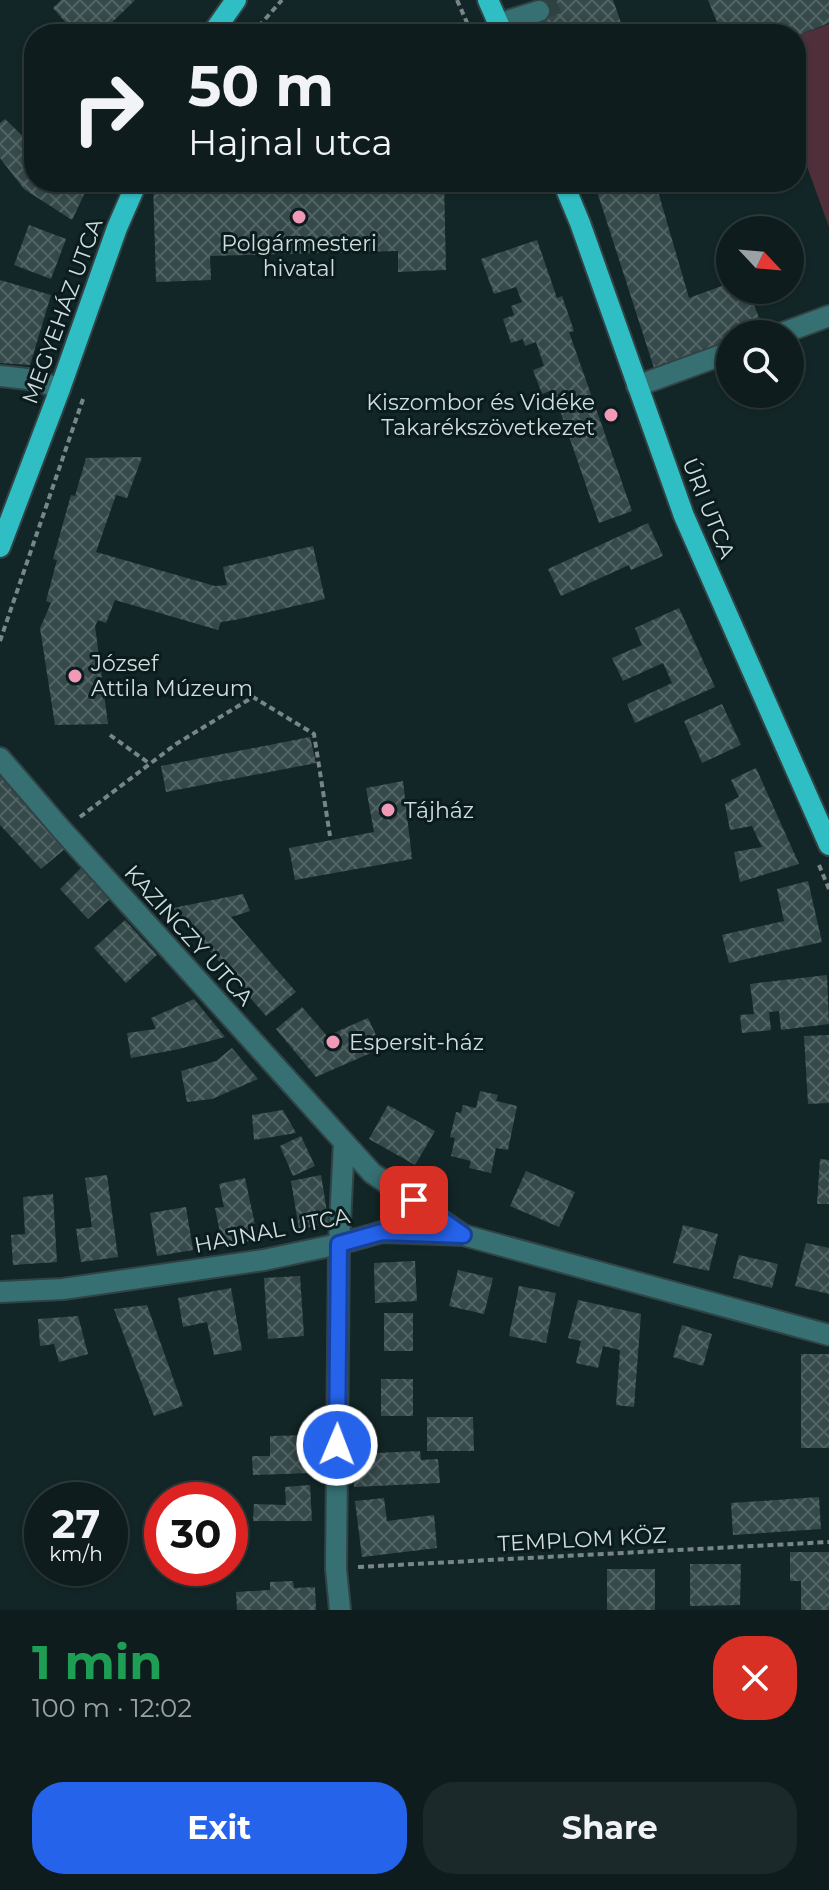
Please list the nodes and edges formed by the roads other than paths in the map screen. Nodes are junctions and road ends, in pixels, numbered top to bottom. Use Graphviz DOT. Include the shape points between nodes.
graph roads {
  1 [pos="488,0"];
  2 [pos="236,1"];
  3 [pos="539,11"];
  4 [pos="219,24"];
  5 [pos="498,24"];
  6 [pos="511,24"];
  7 [pos="133,192"];
  8 [pos="567,192"];
  9 [pos="829,316"];
  10 [pos="804,325"];
  11 [pos="716,357"];
  12 [pos="0,376"];
  13 [pos="637,386"];
  14 [pos="60,389"];
  15 [pos="0,547"];
  16 [pos="0,758"];
  17 [pos="829,845"];
  18 [pos="344,1142"];
  19 [pos="463,1235"];
  20 [pos="339,1244"];
  21 [pos="0,1292"];
  22 [pos="829,1335"];
  23 [pos="340,1610"];
  1 -- 5 [label="main road"];
  2 -- 4 [label="main road"];
  3 -- 6 [label="street"];
  7 -- 14 [label="main road, MEGYEHÁZ UTCA"];
  8 -- 13 [label="main road, ÚRI UTCA"];
  9 -- 10 [label="street"];
  11 -- 13 [label="street"];
  12 -- 14 [label="street"];
  13 -- 17 [label="main road, ÚRI UTCA" via="684,516"];
  14 -- 15 [label="main road, MEGYEHÁZ UTCA"];
  16 -- 18 [label="street, KAZINCZY UTCA"];
  18 -- 19 [label="street, KAZINCZY UTCA" via="372,1173"];
  18 -- 20 [label="street"];
  19 -- 20 [label="street, HAJNAL UTCA" via="382,1232"];
  19 -- 22 [label="street, HAJNAL UTCA"];
  20 -- 21 [label="street, HAJNAL UTCA" via="141,1278"];
  20 -- 23 [label="street"];
}
